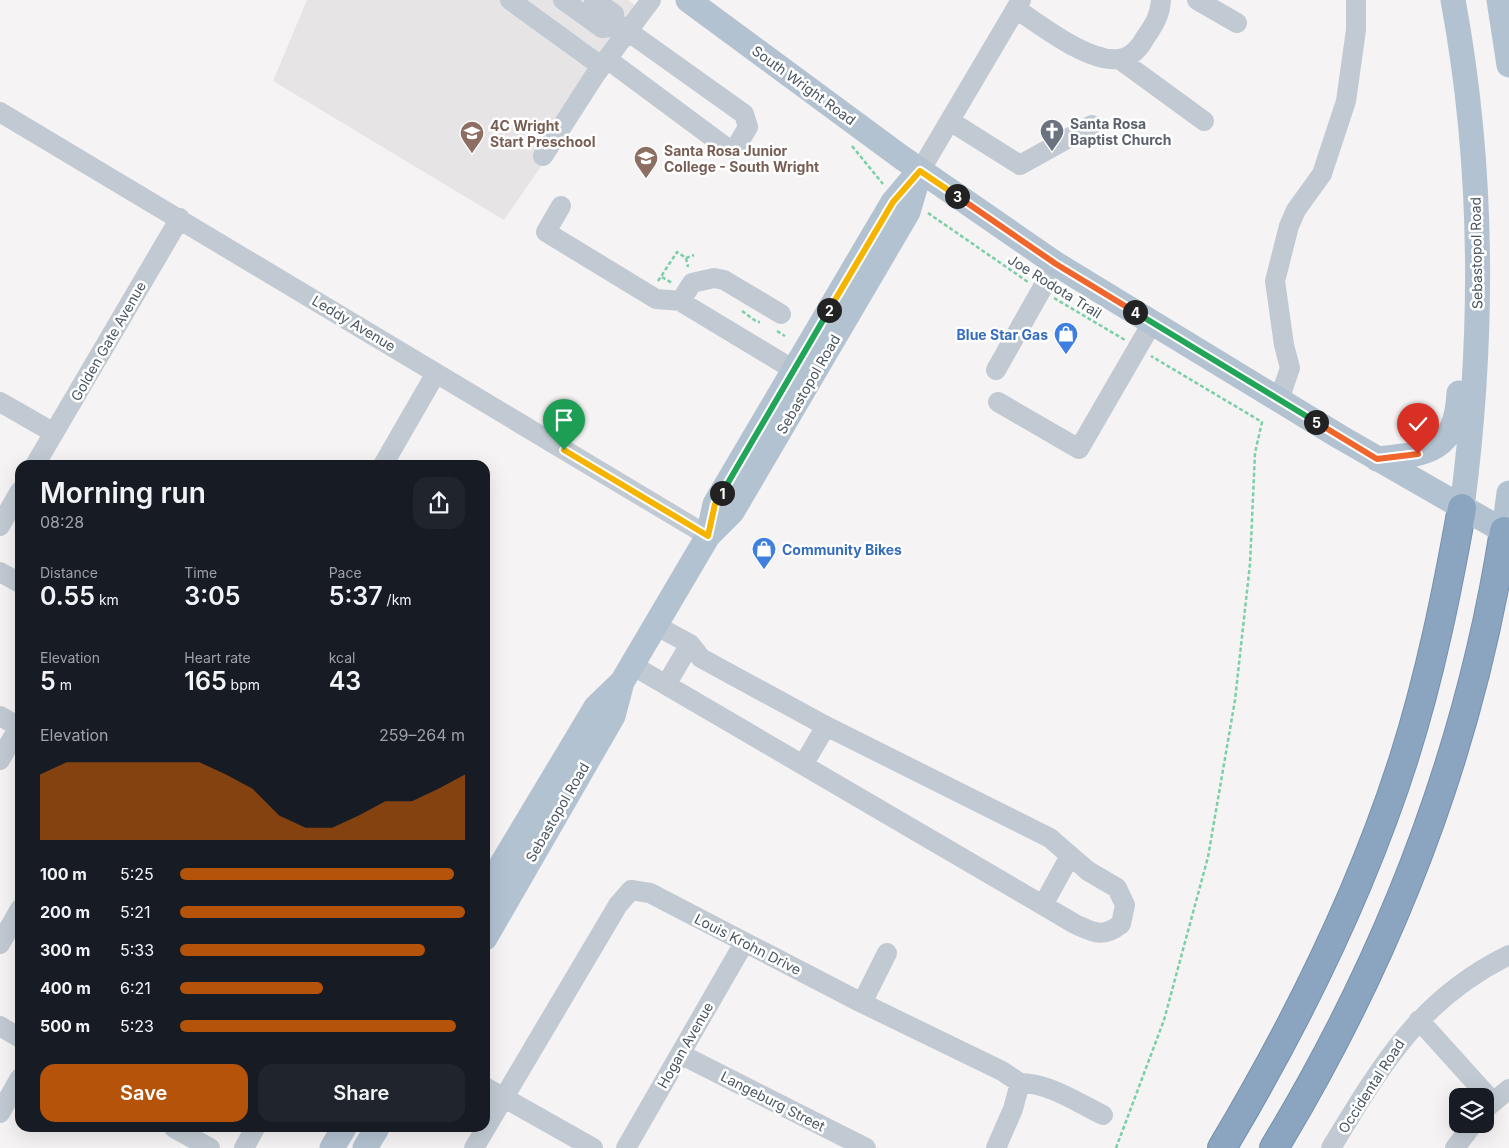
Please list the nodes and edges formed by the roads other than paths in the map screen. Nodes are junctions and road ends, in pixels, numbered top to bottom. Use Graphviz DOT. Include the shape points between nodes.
graph roads {
  1 [pos="510,0"];
  2 [pos="563,0"];
  3 [pos="594,0"];
  4 [pos="651,0"];
  5 [pos="688,0"];
  6 [pos="1161,0"];
  7 [pos="1197,0"];
  8 [pos="1356,0"];
  9 [pos="1453,0"];
  10 [pos="1499,0"];
  11 [pos="1019,4"];
  12 [pos="1237,23"];
  13 [pos="622,26"];
  14 [pos="1119,59"];
  15 [pos="604,63"];
  16 [pos="1509,65"];
  17 [pos="0,112"];
  18 [pos="950,121"];
  19 [pos="1204,122"];
  20 [pos="1092,125"];
  21 [pos="543,156"];
  22 [pos="920,171"];
  23 [pos="561,206"];
  24 [pos="180,218"];
  25 [pos="1478,245"];
  26 [pos="1056,264"];
  27 [pos="682,301"];
  28 [pos="781,314"];
  29 [pos="1152,323"];
  30 [pos="794,370"];
  31 [pos="996,370"];
  32 [pos="436,373"];
  33 [pos="1279,400"];
  34 [pos="0,402"];
  35 [pos="998,402"];
  36 [pos="54,433"];
  37 [pos="1377,459"];
  38 [pos="39,460"];
  39 [pos="386,460"];
  40 [pos="1509,493"];
  41 [pos="15,500"];
  42 [pos="1462,508"];
  43 [pos="0,526"];
  44 [pos="1506,532"];
  45 [pos="708,536"];
  46 [pos="0,572"];
  47 [pos="15,580"];
  48 [pos="1509,600"];
  49 [pos="656,625"];
  50 [pos="690,644"];
  51 [pos="1479,659"];
  52 [pos="627,674"];
  53 [pos="666,685"];
  54 [pos="0,716"];
  55 [pos="826,726"];
  56 [pos="14,741"];
  57 [pos="803,766"];
  58 [pos="1070,856"];
  59 [pos="490,884"];
  60 [pos="1043,905"];
  61 [pos="15,918"];
  62 [pos="490,929"];
  63 [pos="744,943"];
  64 [pos="0,944"];
  65 [pos="886,953"];
  66 [pos="1509,955"];
  67 [pos="862,1003"];
  68 [pos="1418,1020"];
  69 [pos="0,1026"];
  70 [pos="15,1035"];
  71 [pos="680,1054"];
  72 [pos="1020,1083"];
  73 [pos="15,1087"];
  74 [pos="1474,1088"];
  75 [pos="1509,1089"];
  76 [pos="490,1090"];
  77 [pos="504,1097"];
  78 [pos="1494,1100"];
  79 [pos="0,1113"];
  80 [pos="1102,1115"];
  81 [pos="490,1121"];
  82 [pos="181,1132"];
  83 [pos="254,1132"];
  84 [pos="342,1132"];
  85 [pos="375,1132"];
  86 [pos="483,1132"];
  87 [pos="1466,1133"];
  88 [pos="210,1148"];
  89 [pos="244,1148"];
  90 [pos="332,1148"];
  91 [pos="365,1148"];
  92 [pos="474,1148"];
  93 [pos="593,1148"];
  94 [pos="626,1148"];
  95 [pos="866,1148"];
  96 [pos="996,1148"];
  97 [pos="1222,1148"];
  98 [pos="1274,1148"];
  99 [pos="1331,1148"];
  100 [pos="1454,1148"];
  1 -- 15 [label="street"];
  2 -- 13 [label="street" via="602,28"];
  3 -- 13 [label="street" via="614,14"];
  4 -- 13 [label="street"];
  5 -- 22 [label="main road, South Wright Road"];
  6 -- 14 [label="street" via="1160,13 1142,44 1129,56"];
  7 -- 12 [label="street"];
  8 -- 33 [label="street" via="1356,30 1346,102 1322,174 1296,210 1289,226 1275,281 1290,368"];
  9 -- 25 [label="main road, Sebastopol Road" via="1468,103"];
  10 -- 16 [label="main road"];
  11 -- 14 [label="street" via="1081,49"];
  11 -- 18 [label="street, Sebastopol Road"];
  13 -- 15 [label="street"];
  13 -- 15 [label="street" via="744,114 748,127 735,149 727,148"];
  14 -- 19 [label="street"];
  15 -- 21 [label="street"];
  17 -- 24 [label="street, Leddy Avenue"];
  18 -- 20 [label="street" via="1020,166"];
  18 -- 22 [label="street, Sebastopol Road"];
  22 -- 26 [label="main road, South Wright Road"];
  22 -- 30 [label="main road, Sebastopol Road" via="893,202"];
  22 -- 45 [label="main road, Sebastopol Road" via="908,212 732,512"];
  23 -- 27 [label="street" via="546,232 656,299"];
  24 -- 32 [label="street, Leddy Avenue"];
  24 -- 36 [label="street, Golden Gate Avenue"];
  25 -- 37 [label="main road" via="1463,307 1458,413 1450,432 1438,446 1429,450"];
  25 -- 42 [label="main road, Sebastopol Road" via="1476,354"];
  26 -- 29 [label="main road, South Wright Road"];
  26 -- 31 [label="street"];
  27 -- 28 [label="street" via="692,283 714,278 724,280"];
  27 -- 30 [label="street"];
  29 -- 33 [label="main road, South Wright Road"];
  29 -- 35 [label="street" via="1079,449"];
  30 -- 45 [label="main road, Sebastopol Road" via="715,504"];
  32 -- 39 [label="street"];
  32 -- 45 [label="street, Leddy Avenue"];
  33 -- 37 [label="main road, South Wright Road"];
  34 -- 36 [label="street"];
  36 -- 38 [label="street, Golden Gate Avenue"];
  37 -- 42 [label="main road, South Wright Road"];
  40 -- 44 [label="main road"];
  41 -- 43 [label="street"];
  42 -- 44 [label="main road, South Wright Road"];
  42 -- 97 [label="highway" via="1430,664 1404,757 1375,840 1340,927 1303,1004"];
  44 -- 51 [label="highway"];
  45 -- 49 [label="main road, Sebastopol Road"];
  46 -- 47 [label="street"];
  48 -- 51 [label="highway"];
  49 -- 50 [label="street"];
  49 -- 52 [label="main road, Sebastopol Road"];
  50 -- 53 [label="street"];
  50 -- 55 [label="street" via="702,658"];
  51 -- 98 [label="highway" via="1442,789 1394,918 1339,1032"];
  52 -- 53 [label="street"];
  52 -- 59 [label="main road, Sebastopol Road" via="596,707"];
  52 -- 62 [label="main road, Sebastopol Road" via="613,716"];
  53 -- 57 [label="street"];
  54 -- 56 [label="street"];
  55 -- 57 [label="street"];
  55 -- 58 [label="street" via="1050,838"];
  57 -- 60 [label="street"];
  58 -- 60 [label="street"];
  58 -- 60 [label="street" via="1117,888 1125,905 1121,924 1110,933 1096,933"];
  61 -- 64 [label="street"];
  63 -- 67 [label="street, Louis Krohn Drive"];
  63 -- 71 [label="street, Hogan Avenue"];
  63 -- 77 [label="street, Louis Krohn Drive" via="650,893 632,890 618,905"];
  65 -- 67 [label="street"];
  66 -- 68 [label="street, Occidental Road" via="1456,988"];
  67 -- 72 [label="street, Louis Krohn Drive" via="1002,1071"];
  68 -- 74 [label="street"];
  68 -- 99 [label="street, Occidental Road" via="1380,1068"];
  69 -- 70 [label="street"];
  71 -- 94 [label="street, Hogan Avenue"];
  71 -- 95 [label="street, Langeburg Street"];
  72 -- 80 [label="street" via="1049,1088"];
  72 -- 96 [label="street"];
  73 -- 79 [label="street"];
  75 -- 78 [label="street"];
  76 -- 77 [label="street"];
  77 -- 81 [label="street"];
  77 -- 93 [label="street"];
  82 -- 88 [label="street"];
  83 -- 89 [label="street"];
  84 -- 90 [label="main road"];
  85 -- 91 [label="main road"];
  86 -- 92 [label="street"];
  87 -- 100 [label="street"];
}
